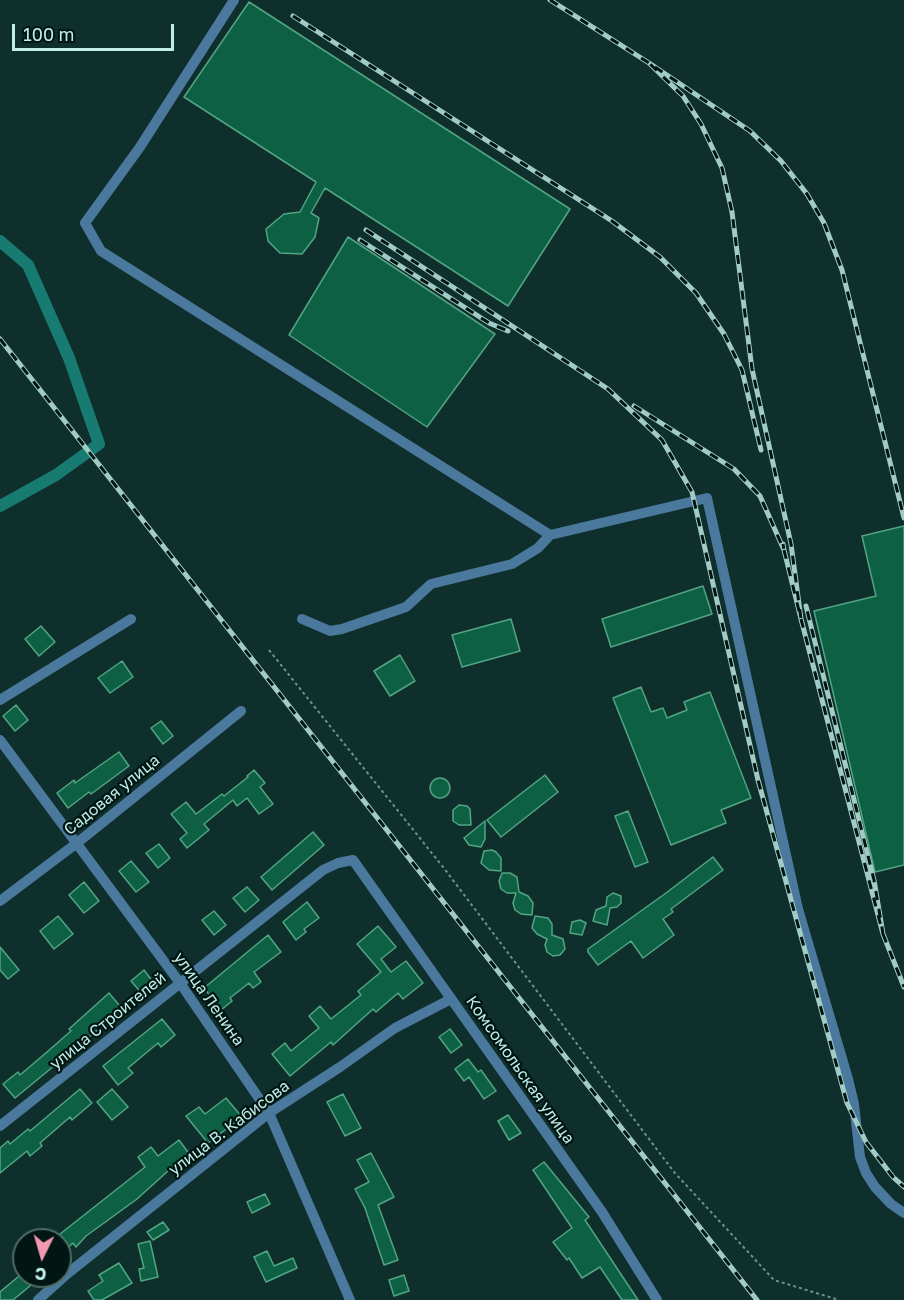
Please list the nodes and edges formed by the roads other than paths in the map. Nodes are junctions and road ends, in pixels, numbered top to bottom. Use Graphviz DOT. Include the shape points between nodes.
graph roads {
  1 [pos="234,0"];
  2 [pos="550,535"];
  3 [pos="303,619"];
  4 [pos="131,620"];
  5 [pos="0,700"];
  6 [pos="241,711"];
  7 [pos="0,740"];
  8 [pos="77,843"];
  9 [pos="353,860"];
  10 [pos="0,901"];
  11 [pos="180,983"];
  12 [pos="451,999"];
  13 [pos="269,1113"];
  14 [pos="0,1126"];
  15 [pos="904,1213"];
  16 [pos="38,1300"];
  17 [pos="350,1300"];
  18 [pos="657,1300"];
  1 -- 2 [label="street" via="140,147 85,223 101,250"];
  2 -- 3 [label="street" via="538,548 512,564 431,584 406,607 342,629 330,631"];
  2 -- 15 [label="street" via="707,498 800,919 848,1079 860,1157 875,1187"];
  4 -- 5 [label="street"];
  6 -- 8 [label="street, Садовая улица"];
  7 -- 8 [label="street, улица Ленина"];
  8 -- 10 [label="street, Садовая улица"];
  8 -- 11 [label="street, улица Ленина"];
  9 -- 11 [label="street, улица Строителей" via="323,870"];
  9 -- 12 [label="street, Комсомольская улица"];
  11 -- 13 [label="street, улица Ленина"];
  11 -- 14 [label="street, улица Строителей"];
  12 -- 13 [label="street, улица В. Кабисова" via="395,1028"];
  12 -- 18 [label="street, Комсомольская улица" via="602,1212"];
  13 -- 16 [label="street, улица В. Кабисова"];
  13 -- 17 [label="street, улица Ленина"];
}
